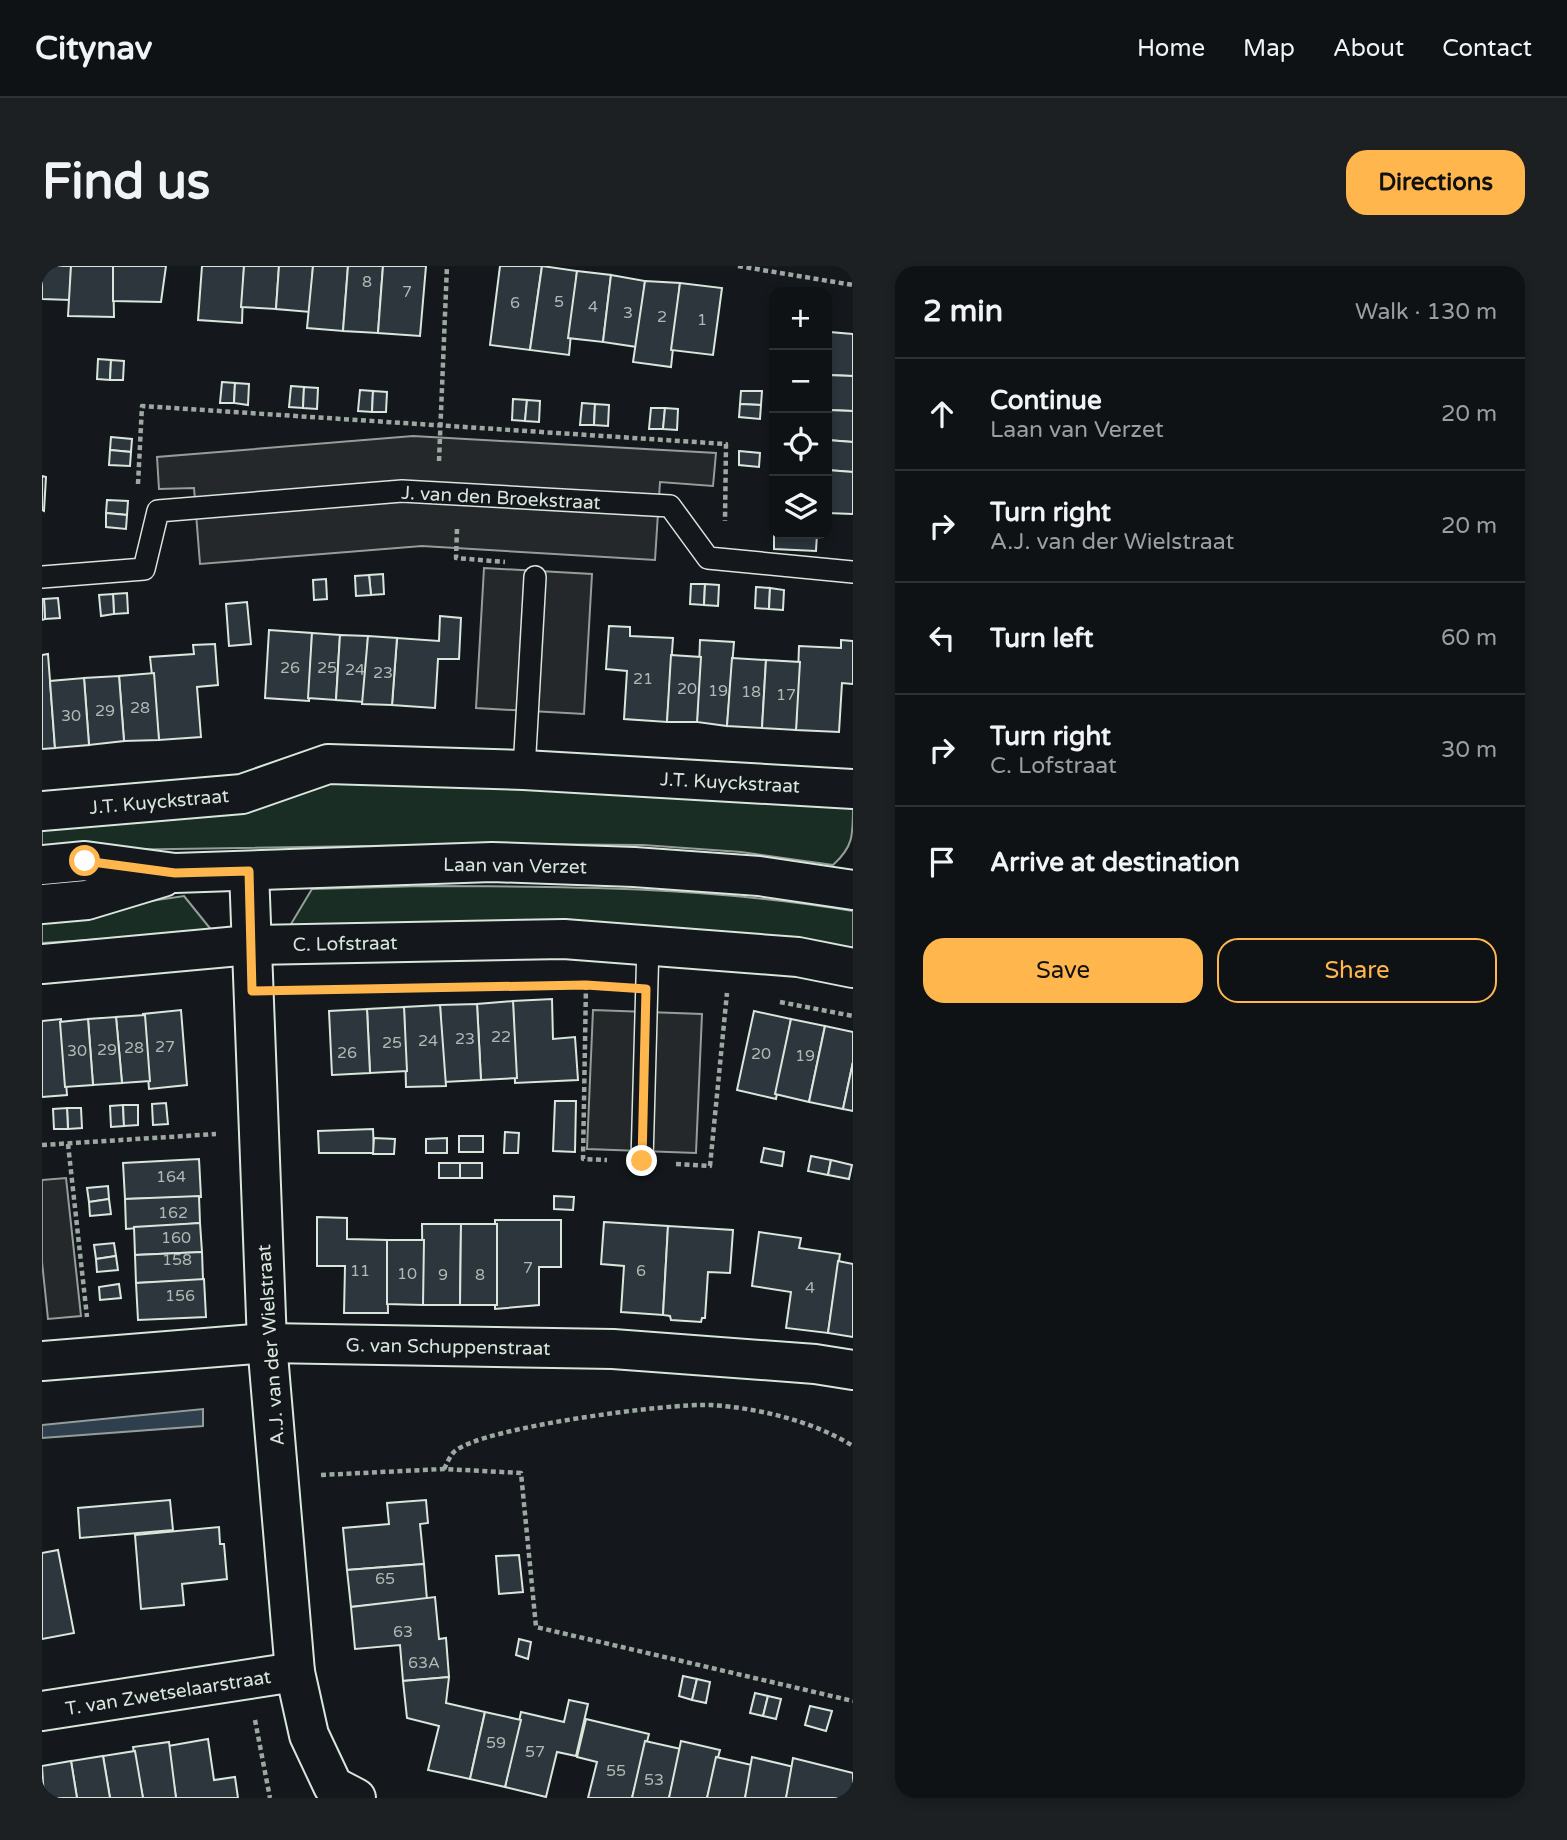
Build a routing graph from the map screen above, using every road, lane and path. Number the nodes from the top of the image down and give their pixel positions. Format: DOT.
graph roads {
  1 [pos="447,266"];
  2 [pos="738,266"];
  3 [pos="853,285"];
  4 [pos="440,423"];
  5 [pos="447,492"];
  6 [pos="158,511"];
  7 [pos="724,561"];
  8 [pos="853,572"];
  9 [pos="42,577"];
  10 [pos="535,578"];
  11 [pos="524,770"];
  12 [pos="853,789"];
  13 [pos="42,811"];
  14 [pos="42,865"];
  15 [pos="249,871"];
  16 [pos="175,873"];
  17 [pos="853,890"];
  18 [pos="42,904"];
  19 [pos="648,944"];
  20 [pos="250,945"];
  21 [pos="42,964"];
  22 [pos="853,968"];
  23 [pos="572,985"];
  24 [pos="419,988"];
  25 [pos="646,989"];
  26 [pos="252,991"];
  27 [pos="713,991"];
  28 [pos="740,994"];
  29 [pos="777,1001"];
  30 [pos="853,1016"];
  31 [pos="259,1131"];
  32 [pos="68,1144"];
  33 [pos="42,1145"];
  34 [pos="642,1161"];
  35 [pos="267,1343"];
  36 [pos="91,1356"];
  37 [pos="42,1361"];
  38 [pos="853,1370"];
  39 [pos="853,1446"];
  40 [pos="444,1469"];
  41 [pos="278,1476"];
  42 [pos="295,1672"];
  43 [pos="247,1678"];
  44 [pos="853,1701"];
  45 [pos="42,1711"];
  46 [pos="270,1798"];
  47 [pos="356,1798"];
  1 -- 4 [label="path"];
  2 -- 3 [label="path"];
  4 -- 5 [label="path"];
  4 -- 6 [label="path"];
  4 -- 7 [label="path"];
  5 -- 6 [label="lane, J. van den Broekstraat"];
  5 -- 7 [label="lane, J. van den Broekstraat"];
  5 -- 10 [label="path"];
  6 -- 9 [label="lane"];
  7 -- 8 [label="lane, J. van den Broekstraat"];
  10 -- 11 [label="lane"];
  11 -- 12 [label="street, J.T. Kuyckstraat"];
  11 -- 13 [label="street, J.T. Kuyckstraat"];
  14 -- 16 [label="street, Laan van Verzet"];
  15 -- 16 [label="street, Laan van Verzet"];
  15 -- 17 [label="street, Laan van Verzet"];
  15 -- 20 [label="street, A.J. van der Wielstraat"];
  16 -- 18 [label="street, Laan van Verzet"];
  19 -- 20 [label="street, C. Lofstraat"];
  19 -- 22 [label="street, C. Lofstraat"];
  19 -- 25 [label="lane"];
  20 -- 21 [label="street, C. Lofstraat"];
  20 -- 26 [label="street, A.J. van der Wielstraat"];
  23 -- 25 [label="path"];
  24 -- 26 [label="path"];
  25 -- 34 [label="lane"];
  26 -- 31 [label="street, A.J. van der Wielstraat"];
  27 -- 28 [label="path"];
  29 -- 30 [label="path"];
  31 -- 32 [label="path"];
  31 -- 35 [label="street, A.J. van der Wielstraat"];
  32 -- 33 [label="path"];
  32 -- 36 [label="path"];
  35 -- 36 [label="street, G. van Schuppenstraat"];
  35 -- 38 [label="street, G. van Schuppenstraat"];
  35 -- 41 [label="street, A.J. van der Wielstraat"];
  36 -- 37 [label="street, G. van Schuppenstraat"];
  39 -- 40 [label="path"];
  40 -- 41 [label="path"];
  40 -- 44 [label="path"];
  41 -- 42 [label="street, A.J. van der Wielstraat"];
  42 -- 43 [label="street, T. van Zwetselaarstraat"];
  42 -- 47 [label="street, A.J. van der Wielstraat"];
  43 -- 45 [label="street, T. van Zwetselaarstraat"];
  43 -- 46 [label="path"];
}
